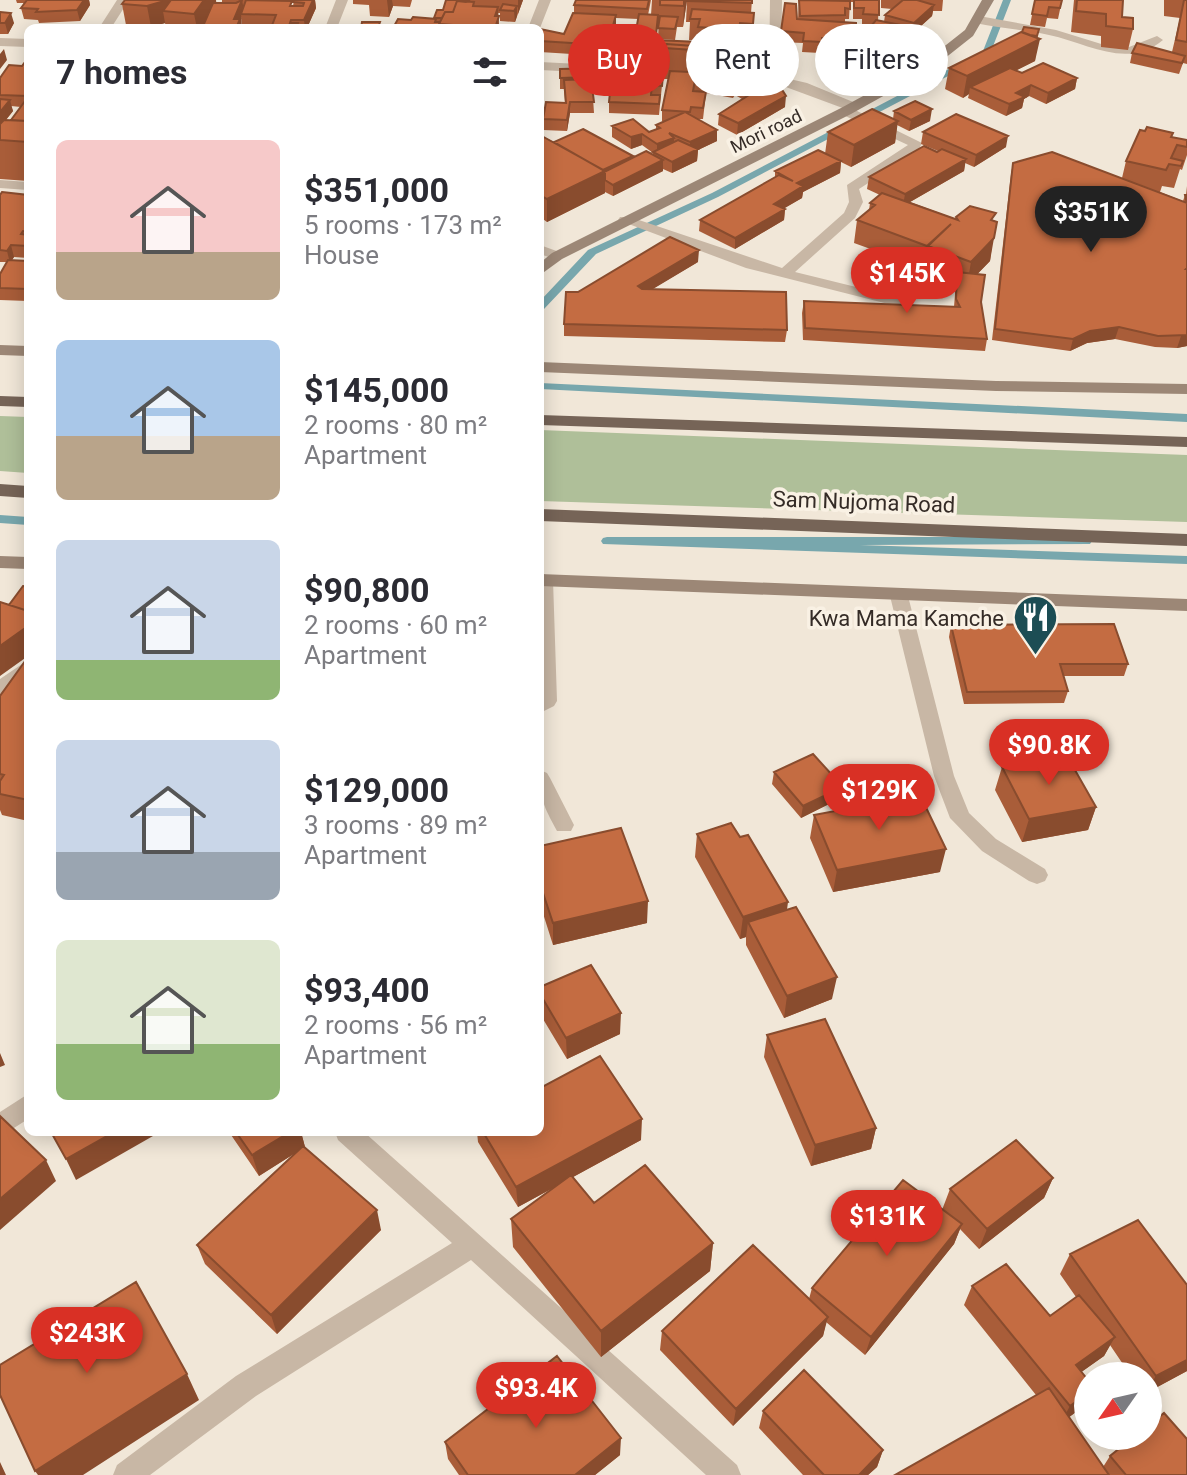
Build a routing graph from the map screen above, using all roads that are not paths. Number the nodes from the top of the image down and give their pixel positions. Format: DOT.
graph roads {
  1 [pos="123,0"];
  2 [pos="342,0"];
  3 [pos="545,0"];
  4 [pos="776,0"];
  5 [pos="988,0"];
  6 [pos="979,20"];
  7 [pos="108,24"];
  8 [pos="333,24"];
  9 [pos="536,24"];
  10 [pos="776,24"];
  11 [pos="1157,40"];
  12 [pos="0,42"];
  13 [pos="24,43"];
  14 [pos="544,66"];
  15 [pos="568,68"];
  16 [pos="799,85"];
  17 [pos="849,109"];
  18 [pos="0,184"];
  19 [pos="24,186"];
  20 [pos="625,220"];
  21 [pos="544,251"];
  22 [pos="557,256"];
  23 [pos="544,267"];
  24 [pos="785,273"];
  25 [pos="908,304"];
  26 [pos="0,350"];
  27 [pos="24,351"];
  28 [pos="544,367"];
  29 [pos="1187,389"];
  30 [pos="0,401"];
  31 [pos="24,402"];
  32 [pos="544,420"];
  33 [pos="1187,442"];
  34 [pos="0,490"];
  35 [pos="24,492"];
  36 [pos="544,515"];
  37 [pos="1187,540"];
  38 [pos="0,562"];
  39 [pos="24,563"];
  40 [pos="544,580"];
  41 [pos="899,596"];
  42 [pos="1187,605"];
  43 [pos="544,628"];
  44 [pos="24,670"];
  45 [pos="0,689"];
  46 [pos="544,703"];
  47 [pos="544,786"];
  48 [pos="564,825"];
  49 [pos="1037,875"];
  50 [pos="24,1108"];
  51 [pos="0,1126"];
  52 [pos="351,1136"];
  53 [pos="472,1245"];
  54 [pos="127,1475"];
  55 [pos="727,1475"];
  1 -- 7 [label="street"];
  2 -- 8 [label="street"];
  3 -- 9 [label="street"];
  4 -- 10 [label="street"];
  5 -- 6 [label="street, Mori road"];
  6 -- 11 [label="street"];
  6 -- 17 [label="street, Mori road"];
  12 -- 13 [label="street"];
  14 -- 15 [label="street"];
  16 -- 17 [label="street"];
  17 -- 20 [label="street, Mori road"];
  17 -- 24 [label="street"];
  18 -- 19 [label="street"];
  20 -- 22 [label="street, Mori road"];
  20 -- 24 [label="street"];
  21 -- 22 [label="street"];
  22 -- 23 [label="street, Mori road"];
  24 -- 25 [label="street"];
  26 -- 27 [label="street"];
  28 -- 29 [label="street"];
  30 -- 31 [label="main road"];
  32 -- 33 [label="main road"];
  34 -- 35 [label="main road"];
  36 -- 37 [label="main road, Sam Nujoma Road"];
  38 -- 39 [label="street"];
  40 -- 41 [label="street"];
  41 -- 42 [label="street"];
  41 -- 49 [label="street"];
  43 -- 46 [label="street"];
  44 -- 45 [label="street"];
  47 -- 48 [label="street"];
  50 -- 51 [label="street"];
  52 -- 53 [label="street"];
  53 -- 54 [label="street"];
  53 -- 55 [label="street"];
}
